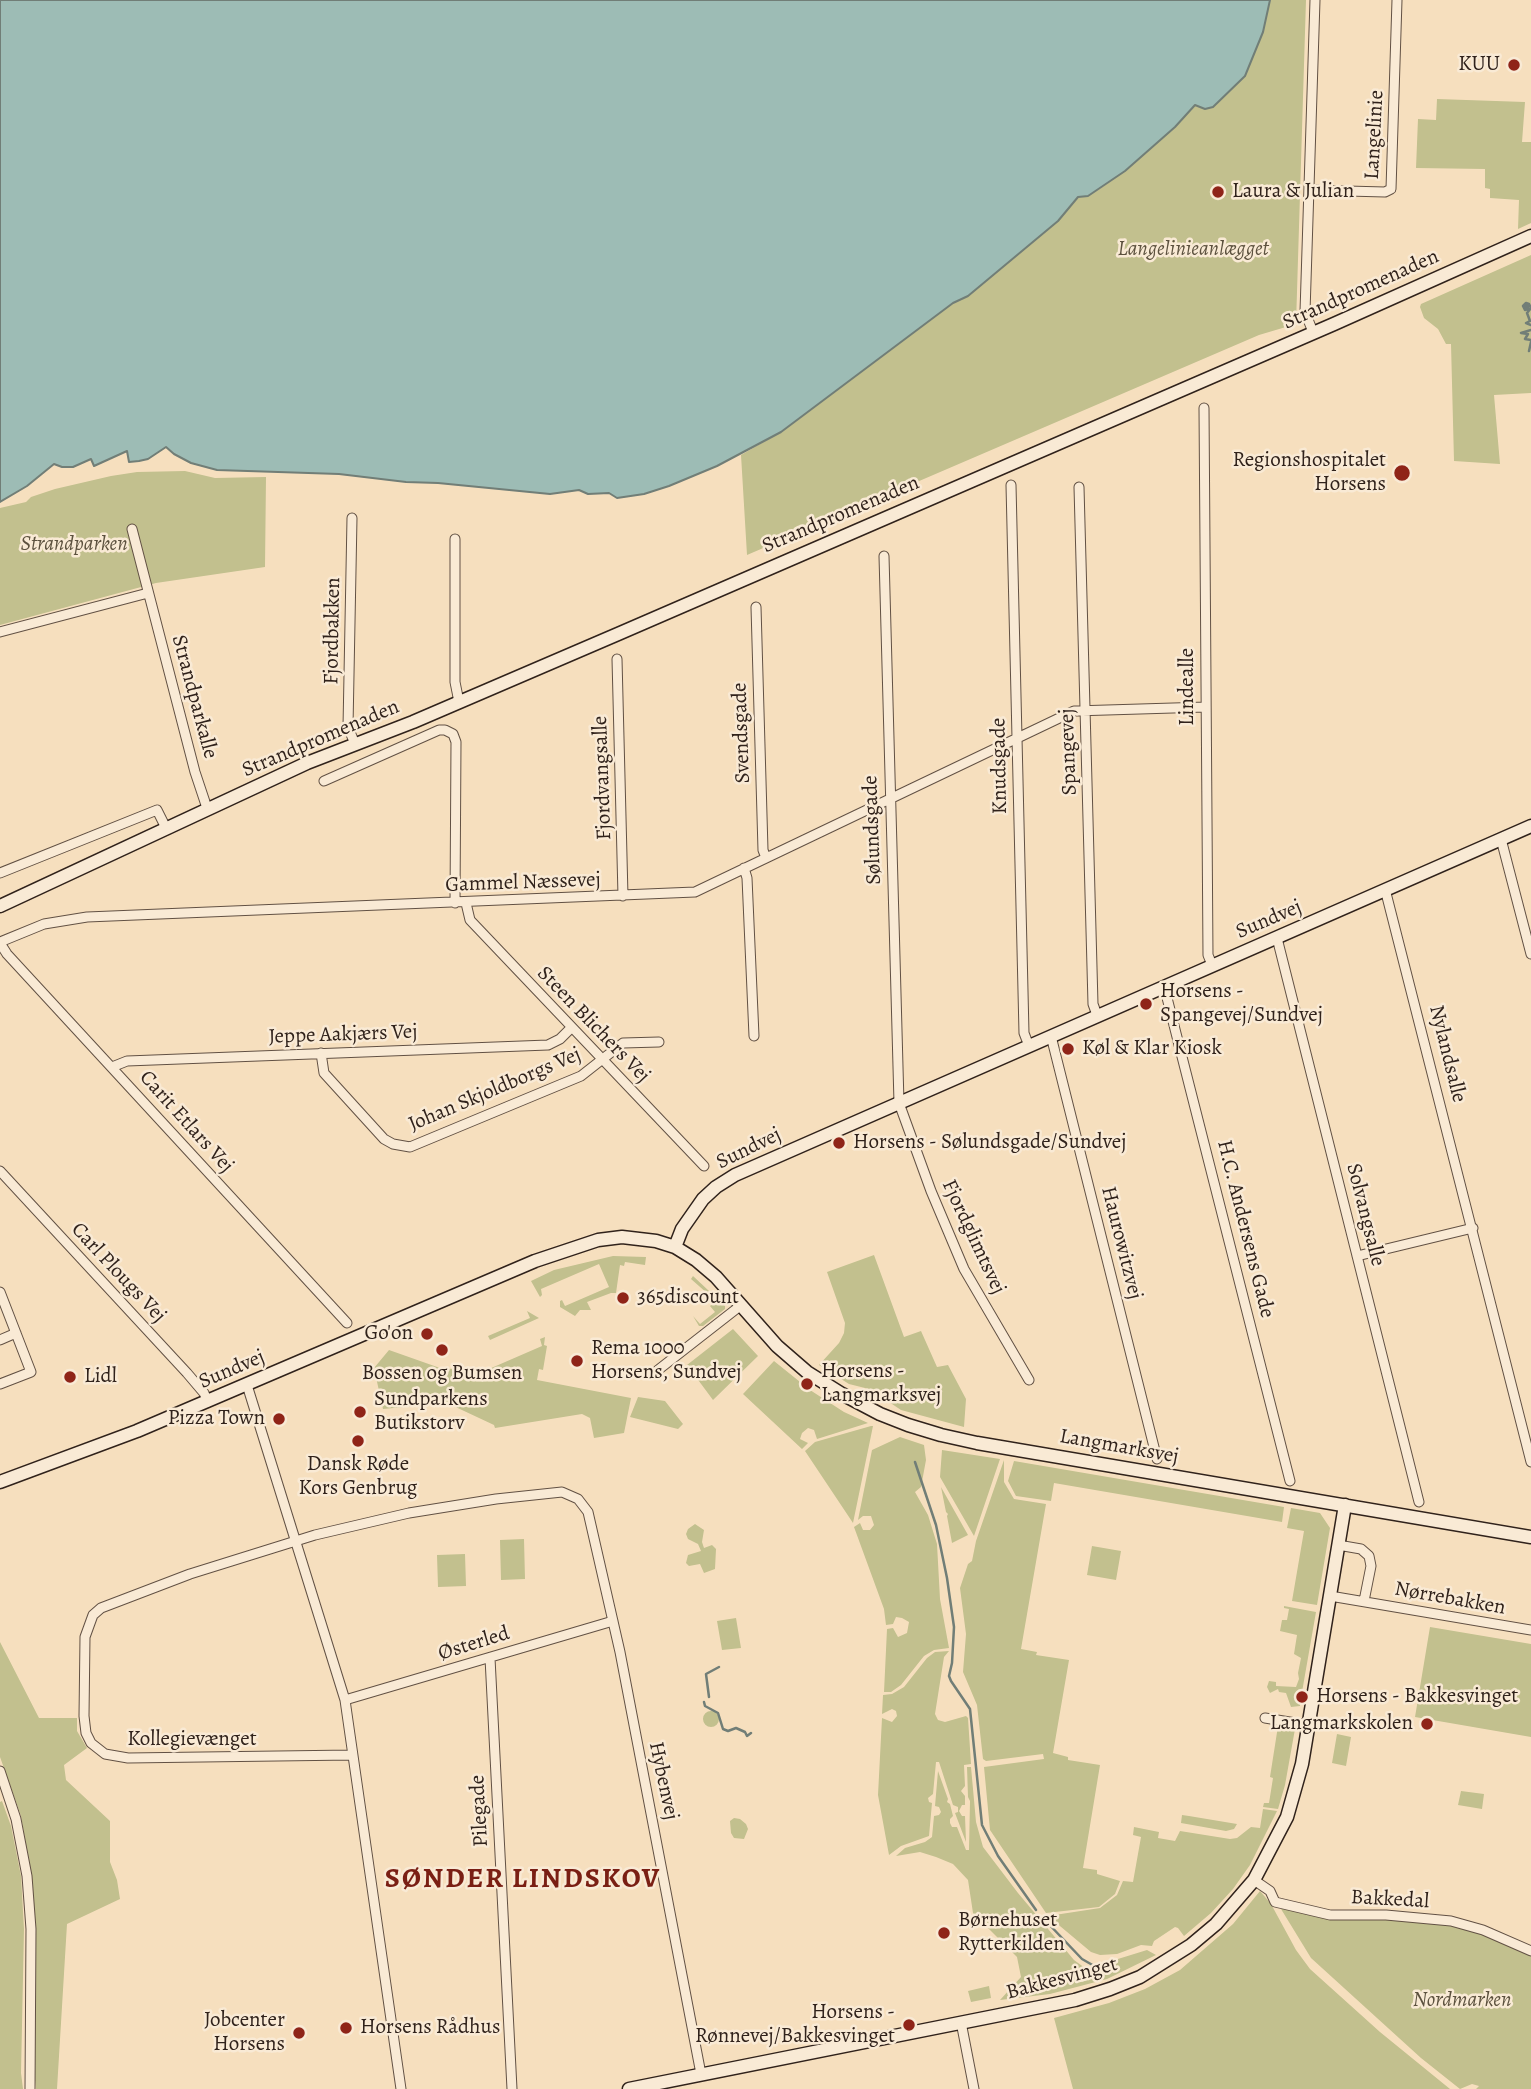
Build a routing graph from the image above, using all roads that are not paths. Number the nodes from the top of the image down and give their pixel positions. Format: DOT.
graph roads {
  1 [pos="1315,0"];
  2 [pos="1397,0"];
  3 [pos="1309,190"];
  4 [pos="1531,236"];
  5 [pos="1313,332"];
  6 [pos="1203,408"];
  7 [pos="1011,485"];
  8 [pos="1079,487"];
  9 [pos="352,518"];
  10 [pos="132,529"];
  11 [pos="455,539"];
  12 [pos="884,556"];
  13 [pos="148,593"];
  14 [pos="756,607"];
  15 [pos="0,632"];
  16 [pos="617,659"];
  17 [pos="459,702"];
  18 [pos="1206,707"];
  19 [pos="1085,709"];
  20 [pos="1017,739"];
  21 [pos="355,744"];
  22 [pos="324,781"];
  23 [pos="890,799"];
  24 [pos="207,808"];
  25 [pos="1531,826"];
  26 [pos="166,828"];
  27 [pos="1501,839"];
  28 [pos="766,858"];
  29 [pos="744,868"];
  30 [pos="0,873"];
  31 [pos="1385,889"];
  32 [pos="623,896"];
  33 [pos="455,903"];
  34 [pos="466,903"];
  35 [pos="0,906"];
  36 [pos="1277,938"];
  37 [pos="0,943"];
  38 [pos="1531,954"];
  39 [pos="1212,965"];
  40 [pos="1164,986"];
  41 [pos="1097,1015"];
  42 [pos="571,1028"];
  43 [pos="1051,1035"];
  44 [pos="754,1036"];
  45 [pos="659,1042"];
  46 [pos="1029,1046"];
  47 [pos="321,1053"];
  48 [pos="602,1060"];
  49 [pos="112,1067"];
  50 [pos="899,1103"];
  51 [pos="704,1166"];
  52 [pos="0,1171"];
  53 [pos="1473,1228"];
  54 [pos="675,1248"];
  55 [pos="1357,1256"];
  56 [pos="0,1292"];
  57 [pos="740,1306"];
  58 [pos="347,1323"];
  59 [pos="16,1333"];
  60 [pos="0,1340"];
  61 [pos="658,1370"];
  62 [pos="1029,1380"];
  63 [pos="0,1384"];
  64 [pos="247,1385"];
  65 [pos="208,1402"];
  66 [pos="1157,1459"];
  67 [pos="1531,1462"];
  68 [pos="1290,1481"];
  69 [pos="0,1482"];
  70 [pos="578,1499"];
  71 [pos="1419,1502"];
  72 [pos="1345,1505"];
  73 [pos="1531,1536"];
  74 [pos="296,1539"];
  75 [pos="1338,1545"];
  76 [pos="1330,1596"];
  77 [pos="1364,1601"];
  78 [pos="613,1621"];
  79 [pos="1531,1630"];
  80 [pos="490,1658"];
  81 [pos="345,1700"];
  82 [pos="1265,1718"];
  83 [pos="1308,1725"];
  84 [pos="352,1755"];
  85 [pos="0,1771"];
  86 [pos="1254,1880"];
  87 [pos="1531,1951"];
  88 [pos="961,2022"];
  89 [pos="701,2074"];
  90 [pos="30,2089"];
  91 [pos="401,2089"];
  92 [pos="512,2089"];
  93 [pos="629,2089"];
  94 [pos="974,2089"];
  1 -- 3 [label="street"];
  2 -- 3 [label="street, Langelinie"];
  3 -- 5 [label="street"];
  4 -- 5 [label="street, Strandpromenaden"];
  5 -- 17 [label="street, Strandpromenaden"];
  6 -- 18 [label="street, Lindealle"];
  7 -- 20 [label="street, Knudsgade"];
  8 -- 19 [label="street, Spangevej"];
  9 -- 21 [label="street, Fjordbakken"];
  10 -- 13 [label="street, Strandparkalle"];
  11 -- 17 [label="street"];
  12 -- 23 [label="street, Sølundsgade"];
  13 -- 15 [label="street"];
  13 -- 24 [label="street, Strandparkalle"];
  14 -- 28 [label="street, Svendsgade"];
  16 -- 32 [label="street, Fjordvangsalle"];
  17 -- 21 [label="street, Strandpromenaden"];
  18 -- 19 [label="street, Gammel Næssevej"];
  18 -- 39 [label="street, Lindealle"];
  19 -- 20 [label="street, Gammel Næssevej"];
  19 -- 41 [label="street, Spangevej"];
  20 -- 23 [label="street, Gammel Næssevej"];
  20 -- 46 [label="street, Knudsgade"];
  21 -- 24 [label="street, Strandpromenaden"];
  22 -- 33 [label="street"];
  23 -- 28 [label="street, Gammel Næssevej"];
  23 -- 50 [label="street, Sølundsgade"];
  24 -- 26 [label="street, Strandpromenaden"];
  25 -- 27 [label="street, Sundvej"];
  26 -- 30 [label="street"];
  26 -- 35 [label="street, Strandpromenaden"];
  27 -- 31 [label="street, Sundvej"];
  27 -- 38 [label="street"];
  28 -- 29 [label="street, Gammel Næssevej"];
  29 -- 32 [label="street, Gammel Næssevej"];
  29 -- 44 [label="street"];
  31 -- 36 [label="street, Sundvej"];
  31 -- 53 [label="street, Nylandsalle"];
  32 -- 34 [label="street, Gammel Næssevej"];
  33 -- 34 [label="street, Gammel Næssevej"];
  33 -- 37 [label="street, Gammel Næssevej"];
  34 -- 42 [label="street, Steen Blichers Vej"];
  36 -- 39 [label="street, Sundvej"];
  36 -- 55 [label="street, Solvangsalle"];
  37 -- 49 [label="street, Carit Etlars Vej"];
  39 -- 40 [label="street, Sundvej"];
  40 -- 41 [label="street, Sundvej"];
  40 -- 68 [label="street, H.C. Andersens Gade"];
  41 -- 43 [label="street, Sundvej"];
  42 -- 47 [label="street, Jeppe Aakjærs Vej"];
  42 -- 48 [label="street, Steen Blichers Vej"];
  43 -- 46 [label="street, Sundvej"];
  43 -- 66 [label="street, Haurowitzvej"];
  45 -- 48 [label="street"];
  46 -- 50 [label="street, Sundvej"];
  47 -- 48 [label="street, Johan Skjoldborgs Vej"];
  47 -- 49 [label="street, Jeppe Aakjærs Vej"];
  48 -- 51 [label="street, Steen Blichers Vej"];
  49 -- 58 [label="street, Carit Etlars Vej"];
  50 -- 54 [label="street, Sundvej"];
  50 -- 62 [label="street, Fjordglimtsvej"];
  52 -- 65 [label="street, Carl Plougs Vej"];
  53 -- 55 [label="street"];
  53 -- 67 [label="street, Nylandsalle"];
  54 -- 57 [label="street, Langmarksvej"];
  54 -- 64 [label="street, Sundvej"];
  55 -- 71 [label="street, Solvangsalle"];
  56 -- 59 [label="street"];
  57 -- 61 [label="street"];
  57 -- 72 [label="street, Langmarksvej"];
  59 -- 60 [label="street"];
  59 -- 63 [label="street"];
  64 -- 65 [label="street, Sundvej"];
  64 -- 74 [label="street"];
  65 -- 69 [label="street, Sundvej"];
  70 -- 74 [label="street, Kollegievænget"];
  70 -- 78 [label="street, Hybenvej"];
  72 -- 73 [label="street, Langmarksvej"];
  72 -- 75 [label="street, Bakkesvinget"];
  74 -- 81 [label="street"];
  74 -- 84 [label="street, Kollegievænget"];
  75 -- 76 [label="street, Bakkesvinget"];
  75 -- 77 [label="street, Nørrebakken"];
  76 -- 77 [label="street, Nørrebakken"];
  76 -- 83 [label="street, Bakkesvinget"];
  77 -- 79 [label="street, Nørrebakken"];
  78 -- 80 [label="street, Østerled"];
  78 -- 89 [label="street, Hybenvej"];
  80 -- 81 [label="street, Østerled"];
  80 -- 92 [label="street, Pilegade"];
  81 -- 84 [label="street"];
  82 -- 83 [label="street"];
  83 -- 86 [label="street, Bakkesvinget"];
  84 -- 91 [label="street"];
  85 -- 90 [label="street"];
  86 -- 87 [label="street, Bakkedal"];
  86 -- 88 [label="street, Bakkesvinget"];
  88 -- 89 [label="street, Bakkesvinget"];
  88 -- 94 [label="street"];
  89 -- 93 [label="street, Bakkesvinget"];
}
